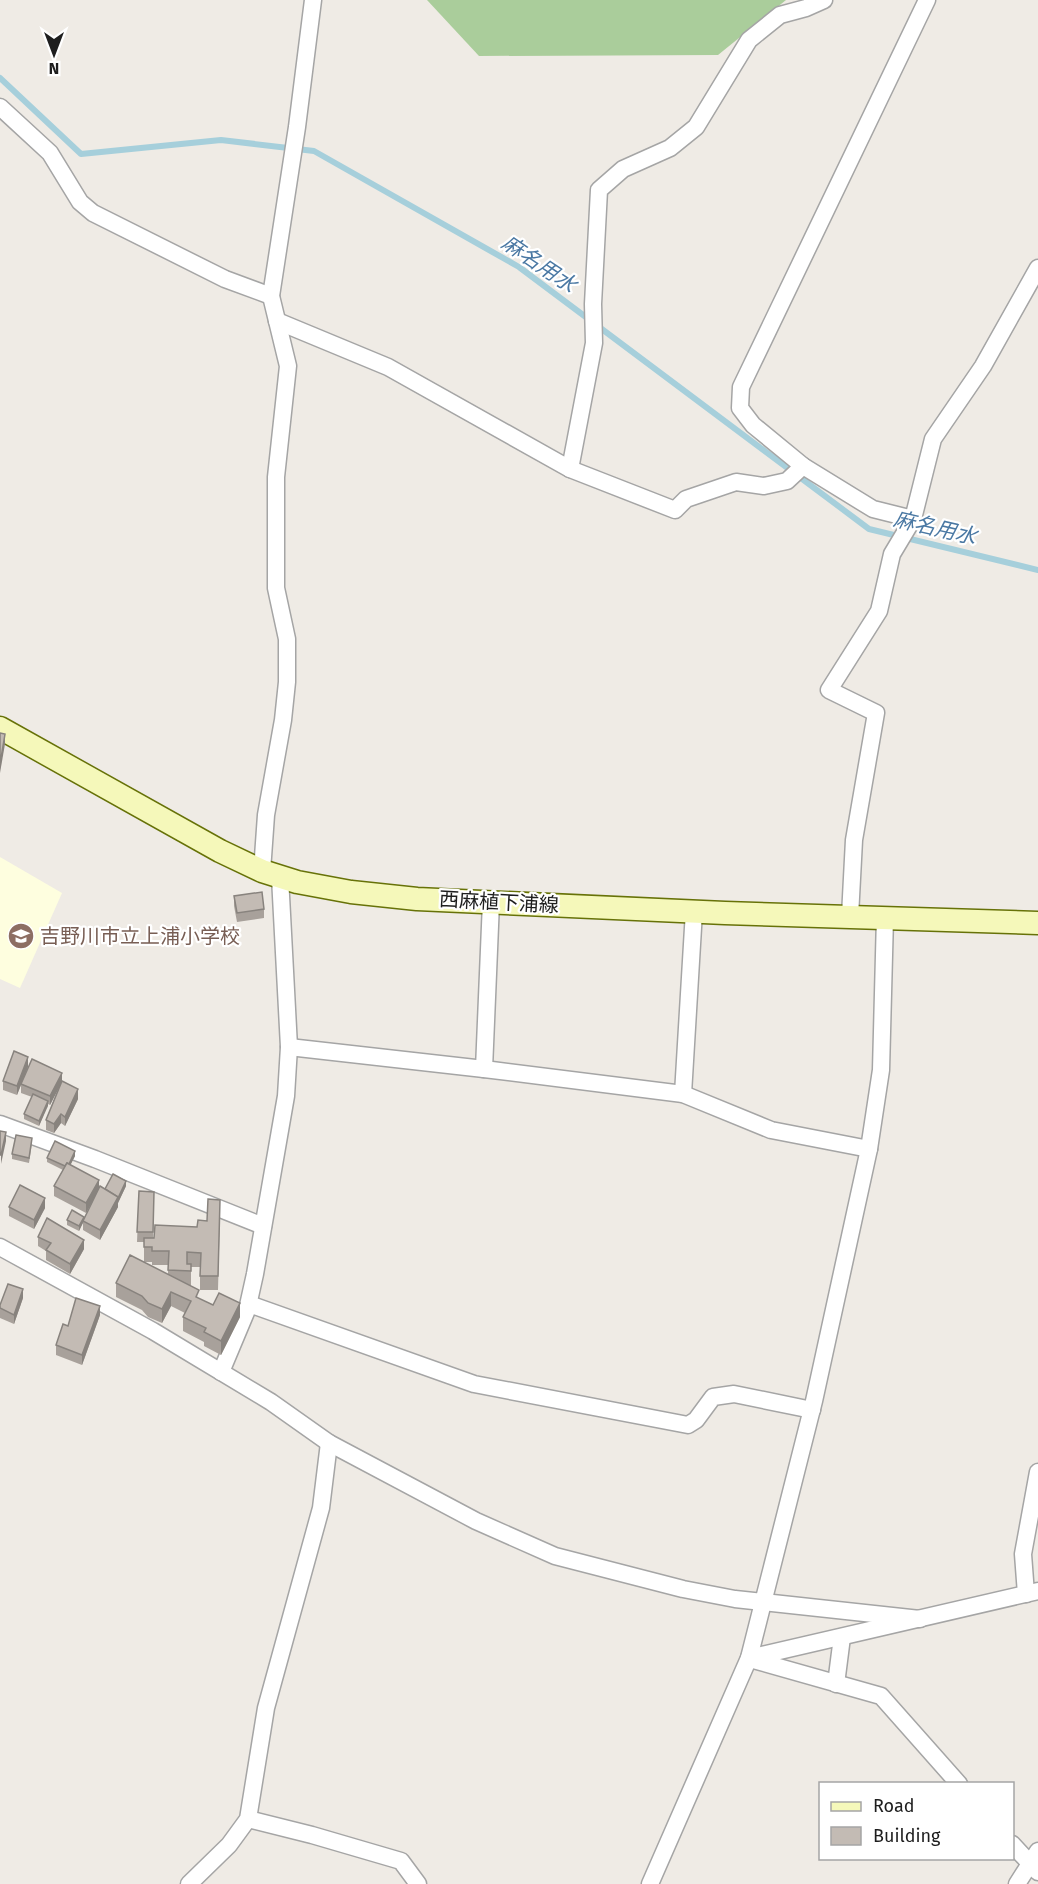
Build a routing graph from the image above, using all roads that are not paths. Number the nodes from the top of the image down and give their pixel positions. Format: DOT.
graph roads {
  1 [pos="313,0"];
  2 [pos="824,0"];
  3 [pos="927,0"];
  4 [pos="0,107"];
  5 [pos="1038,268"];
  6 [pos="271,296"];
  7 [pos="277,321"];
  8 [pos="803,466"];
  9 [pos="570,469"];
  10 [pos="913,519"];
  11 [pos="0,729"];
  12 [pos="271,874"];
  13 [pos="491,902"];
  14 [pos="694,911"];
  15 [pos="850,916"];
  16 [pos="885,917"];
  17 [pos="1038,923"];
  18 [pos="290,1047"];
  19 [pos="484,1069"];
  20 [pos="683,1094"];
  21 [pos="0,1124"];
  22 [pos="868,1149"];
  23 [pos="263,1226"];
  24 [pos="0,1247"];
  25 [pos="249,1304"];
  26 [pos="221,1372"];
  27 [pos="812,1410"];
  28 [pos="329,1443"];
  29 [pos="1038,1472"];
  30 [pos="1032,1592"];
  31 [pos="763,1602"];
  32 [pos="920,1618"];
  33 [pos="842,1637"];
  34 [pos="749,1659"];
  35 [pos="836,1684"];
  36 [pos="957,1782"];
  37 [pos="248,1819"];
  38 [pos="1014,1846"];
  39 [pos="1035,1862"];
  40 [pos="189,1884"];
  41 [pos="418,1884"];
  42 [pos="650,1884"];
  43 [pos="1017,1884"];
  1 -- 6 [label="street"];
  2 -- 9 [label="street"];
  3 -- 8 [label="street"];
  4 -- 6 [label="street"];
  5 -- 10 [label="street"];
  6 -- 7 [label="street"];
  7 -- 9 [label="street"];
  7 -- 12 [label="street"];
  8 -- 9 [label="street"];
  8 -- 10 [label="street"];
  10 -- 15 [label="street"];
  11 -- 12 [label="main road, 西麻植下浦線"];
  12 -- 13 [label="main road, 西麻植下浦線"];
  12 -- 18 [label="street"];
  13 -- 14 [label="main road, 西麻植下浦線"];
  13 -- 19 [label="street"];
  14 -- 15 [label="main road, 西麻植下浦線"];
  14 -- 20 [label="street"];
  15 -- 16 [label="main road, 西麻植下浦線"];
  16 -- 17 [label="main road, 西麻植下浦線"];
  16 -- 22 [label="street"];
  18 -- 19 [label="street"];
  18 -- 23 [label="street"];
  19 -- 20 [label="street"];
  20 -- 22 [label="street"];
  21 -- 23 [label="street"];
  22 -- 27 [label="street"];
  23 -- 25 [label="street"];
  24 -- 26 [label="street"];
  25 -- 26 [label="street"];
  25 -- 27 [label="street"];
  26 -- 28 [label="street"];
  27 -- 31 [label="street"];
  28 -- 31 [label="street"];
  28 -- 37 [label="street"];
  29 -- 30 [label="street"];
  30 -- 32 [label="street"];
  31 -- 32 [label="street"];
  31 -- 34 [label="street"];
  32 -- 33 [label="street"];
  33 -- 34 [label="street"];
  33 -- 35 [label="street"];
  34 -- 35 [label="street"];
  34 -- 42 [label="street"];
  35 -- 36 [label="street"];
  37 -- 40 [label="street"];
  37 -- 41 [label="street"];
  38 -- 39 [label="street"];
  39 -- 43 [label="street"];
}
